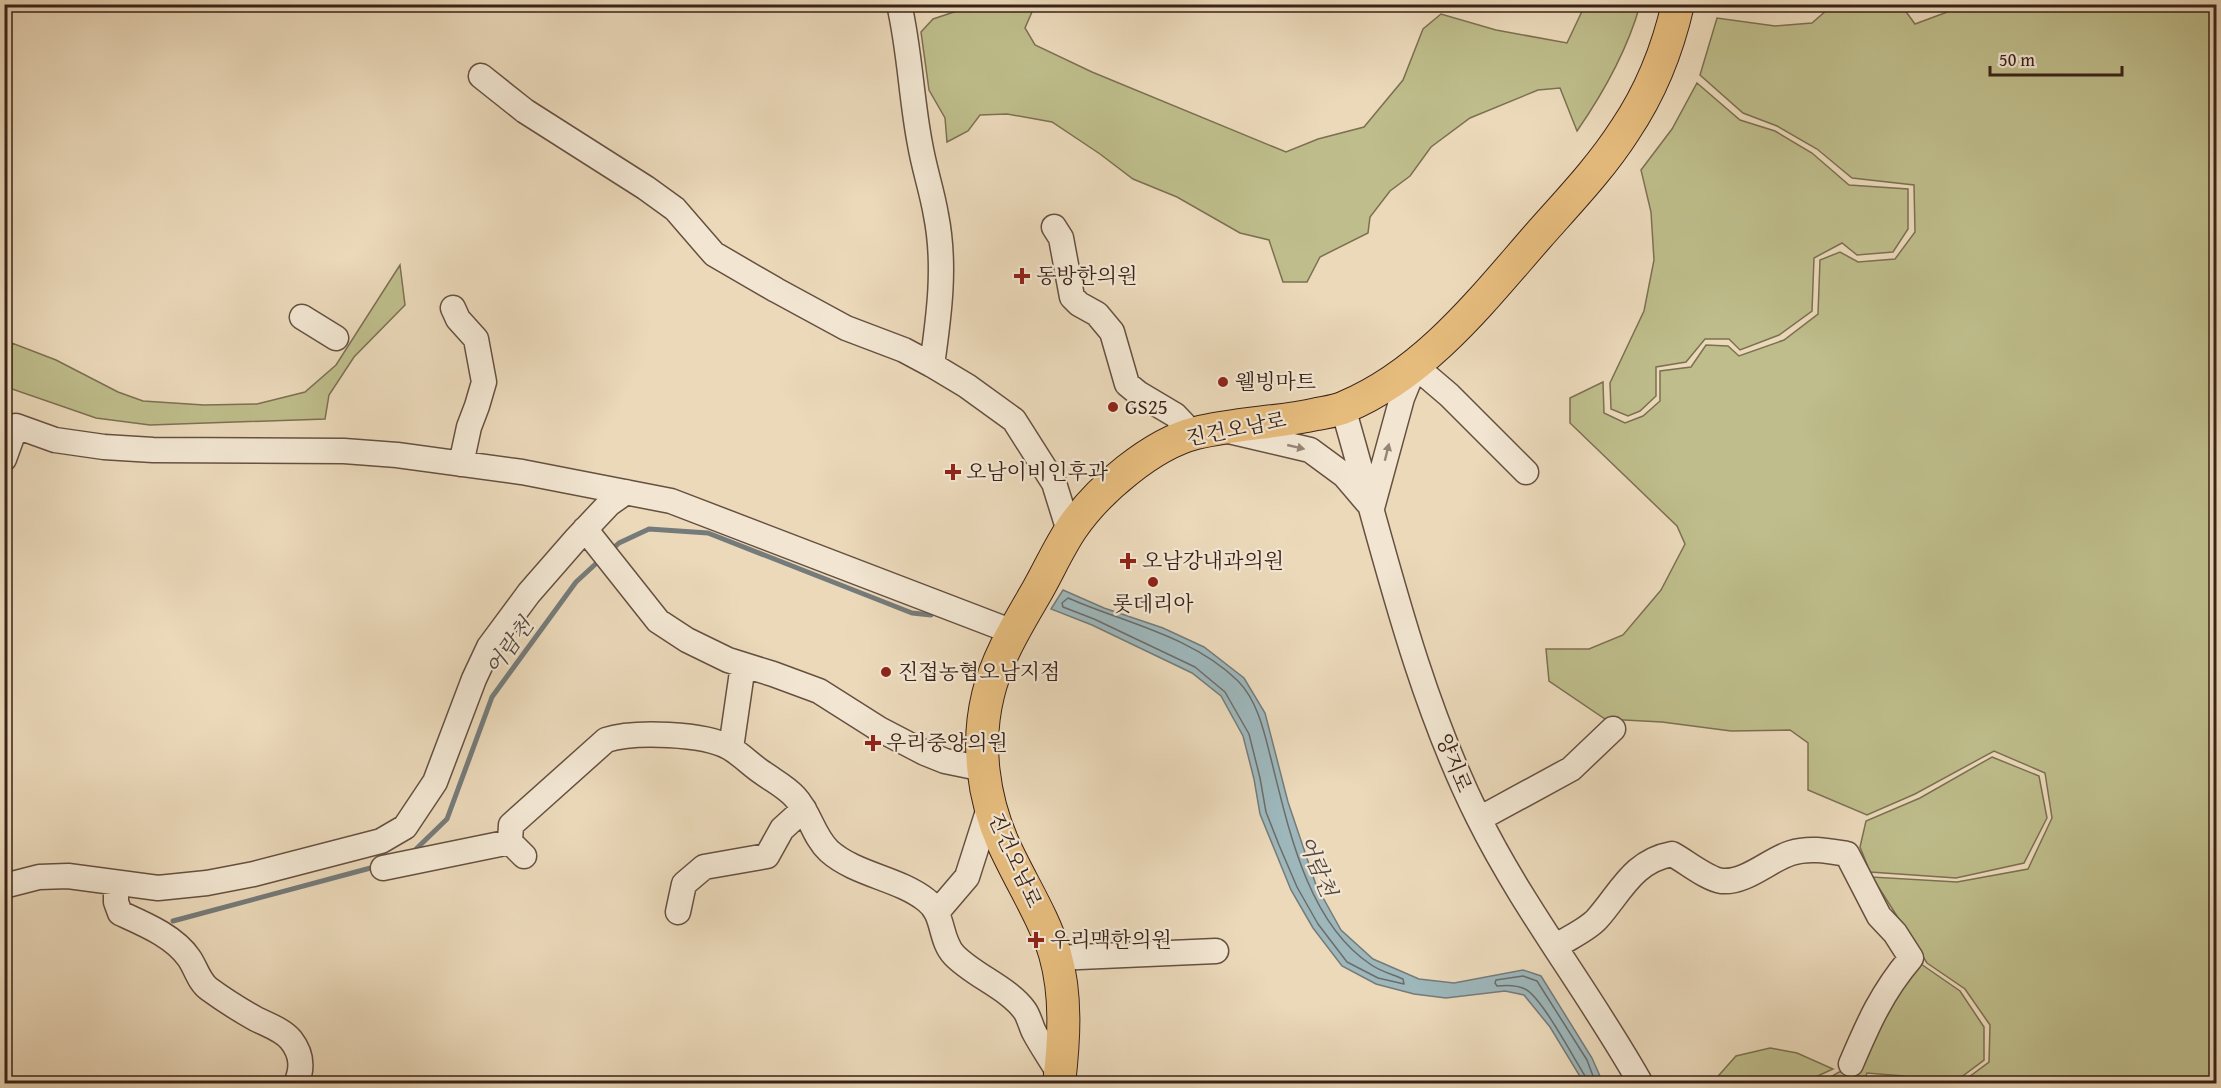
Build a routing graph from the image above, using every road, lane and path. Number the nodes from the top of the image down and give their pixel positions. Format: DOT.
graph roads {
  1 [pos="899,4"];
  2 [pos="1678,4"];
  3 [pos="481,76"];
  4 [pos="1054,227"];
  5 [pos="453,309"];
  6 [pos="302,317"];
  7 [pos="336,338"];
  8 [pos="933,365"];
  9 [pos="1415,366"];
  10 [pos="1343,408"];
  11 [pos="1206,431"];
  12 [pos="4,459"];
  13 [pos="461,464"];
  14 [pos="1526,472"];
  15 [pos="626,492"];
  16 [pos="1372,508"];
  17 [pos="1069,531"];
  18 [pos="592,537"];
  19 [pos="1013,632"];
  20 [pos="743,665"];
  21 [pos="1613,729"];
  22 [pos="731,748"];
  23 [pos="984,769"];
  24 [pos="990,805"];
  25 [pos="804,809"];
  26 [pos="1479,819"];
  27 [pos="383,868"];
  28 [pos="116,883"];
  29 [pos="4,886"];
  30 [pos="938,911"];
  31 [pos="678,912"];
  32 [pos="1555,947"];
  33 [pos="1216,951"];
  34 [pos="1056,958"];
  35 [pos="1851,1064"];
  36 [pos="1060,1079"];
  37 [pos="296,1083"];
  38 [pos="1641,1083"];
  1 -- 8 [label="street"];
  2 -- 9 [label="main road, 진건오남로"];
  3 -- 8 [label="street"];
  4 -- 11 [label="street"];
  5 -- 13 [label="street"];
  6 -- 7 [label="street"];
  8 -- 17 [label="street"];
  9 -- 10 [label="main road, 진건오남로"];
  9 -- 14 [label="street"];
  16 -- 9 [label="street, one-way"];
  10 -- 11 [label="main road, 진건오남로"];
  10 -- 16 [label="street, 양지로"];
  11 -- 16 [label="street, one-way"];
  11 -- 17 [label="main road, 진건오남로"];
  12 -- 13 [label="street"];
  13 -- 15 [label="street"];
  15 -- 18 [label="street"];
  15 -- 19 [label="street"];
  16 -- 26 [label="street, 양지로"];
  17 -- 19 [label="main road, 진건오남로"];
  18 -- 20 [label="street"];
  18 -- 28 [label="street"];
  19 -- 23 [label="main road, 진건오남로"];
  20 -- 22 [label="street"];
  20 -- 23 [label="street"];
  21 -- 26 [label="street"];
  22 -- 25 [label="street"];
  22 -- 27 [label="street"];
  23 -- 24 [label="main road, 진건오남로"];
  24 -- 30 [label="street"];
  24 -- 34 [label="main road, 진건오남로"];
  25 -- 30 [label="street"];
  25 -- 31 [label="street"];
  26 -- 32 [label="street, 양지로"];
  28 -- 29 [label="street"];
  28 -- 37 [label="street"];
  30 -- 36 [label="street"];
  32 -- 35 [label="street"];
  32 -- 38 [label="street, 양지로"];
  33 -- 34 [label="street"];
  34 -- 36 [label="main road, 진건오남로"];
}
